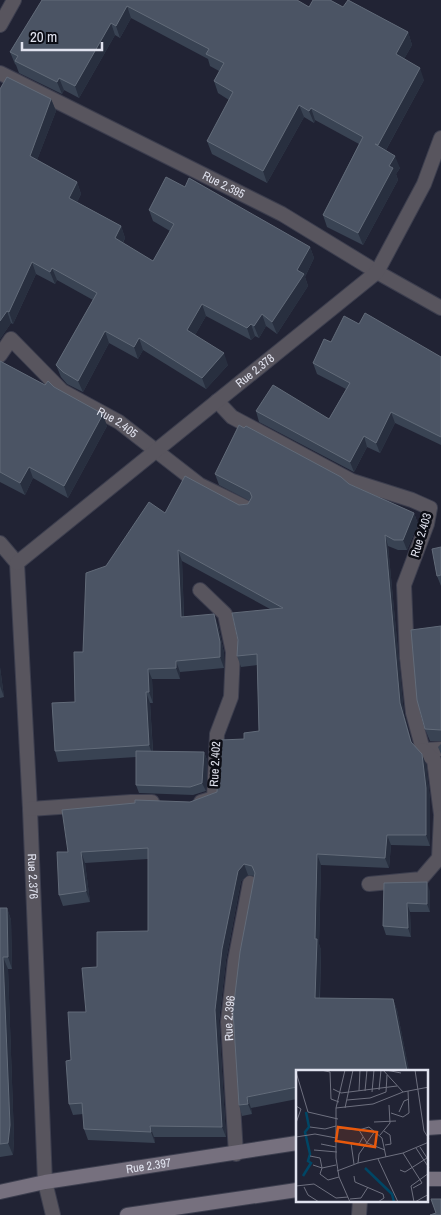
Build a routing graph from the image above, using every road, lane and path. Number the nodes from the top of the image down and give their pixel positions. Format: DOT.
graph roads {
  1 [pos="14,0"];
  2 [pos="0,25"];
  3 [pos="0,73"];
  4 [pos="441,138"];
  5 [pos="376,272"];
  6 [pos="441,308"];
  7 [pos="0,355"];
  8 [pos="217,401"];
  9 [pos="158,450"];
  10 [pos="248,508"];
  11 [pos="0,543"];
  12 [pos="17,563"];
  13 [pos="200,590"];
  14 [pos="441,749"];
  15 [pos="423,750"];
  16 [pos="167,803"];
  17 [pos="185,803"];
  18 [pos="30,809"];
  19 [pos="441,815"];
  20 [pos="250,883"];
  21 [pos="369,884"];
  22 [pos="441,1127"];
  23 [pos="428,1128"];
  24 [pos="296,1143"];
  25 [pos="236,1154"];
  26 [pos="428,1179"];
  27 [pos="441,1179"];
  28 [pos="45,1182"];
  29 [pos="296,1190"];
  30 [pos="0,1192"];
  31 [pos="360,1202"];
  32 [pos="53,1215"];
  33 [pos="127,1215"];
  34 [pos="359,1215"];
  1 -- 2 [label="street"];
  3 -- 5 [label="street, Rue 2.395"];
  4 -- 5 [label="street, Rue 2.378"];
  5 -- 6 [label="street, Rue 2.395"];
  5 -- 8 [label="street, Rue 2.378"];
  7 -- 9 [label="street, Rue 2.405"];
  8 -- 9 [label="street, Rue 2.378"];
  8 -- 15 [label="street, Rue 2.403"];
  9 -- 10 [label="street, Rue 2.405"];
  9 -- 12 [label="street, Rue 2.378"];
  11 -- 12 [label="street"];
  12 -- 18 [label="street, Rue 2.376"];
  13 -- 17 [label="street, Rue 2.402"];
  14 -- 15 [label="street"];
  15 -- 19 [label="street"];
  16 -- 18 [label="street"];
  18 -- 28 [label="street, Rue 2.376"];
  19 -- 21 [label="street"];
  20 -- 25 [label="street, Rue 2.396"];
  22 -- 23 [label="main road"];
  24 -- 25 [label="main road, Rue 2.397"];
  25 -- 28 [label="main road, Rue 2.397"];
  26 -- 27 [label="main road"];
  28 -- 30 [label="main road, Rue 2.397"];
  28 -- 32 [label="street, Rue 2.376"];
  29 -- 33 [label="main road"];
  31 -- 34 [label="street"];
}
